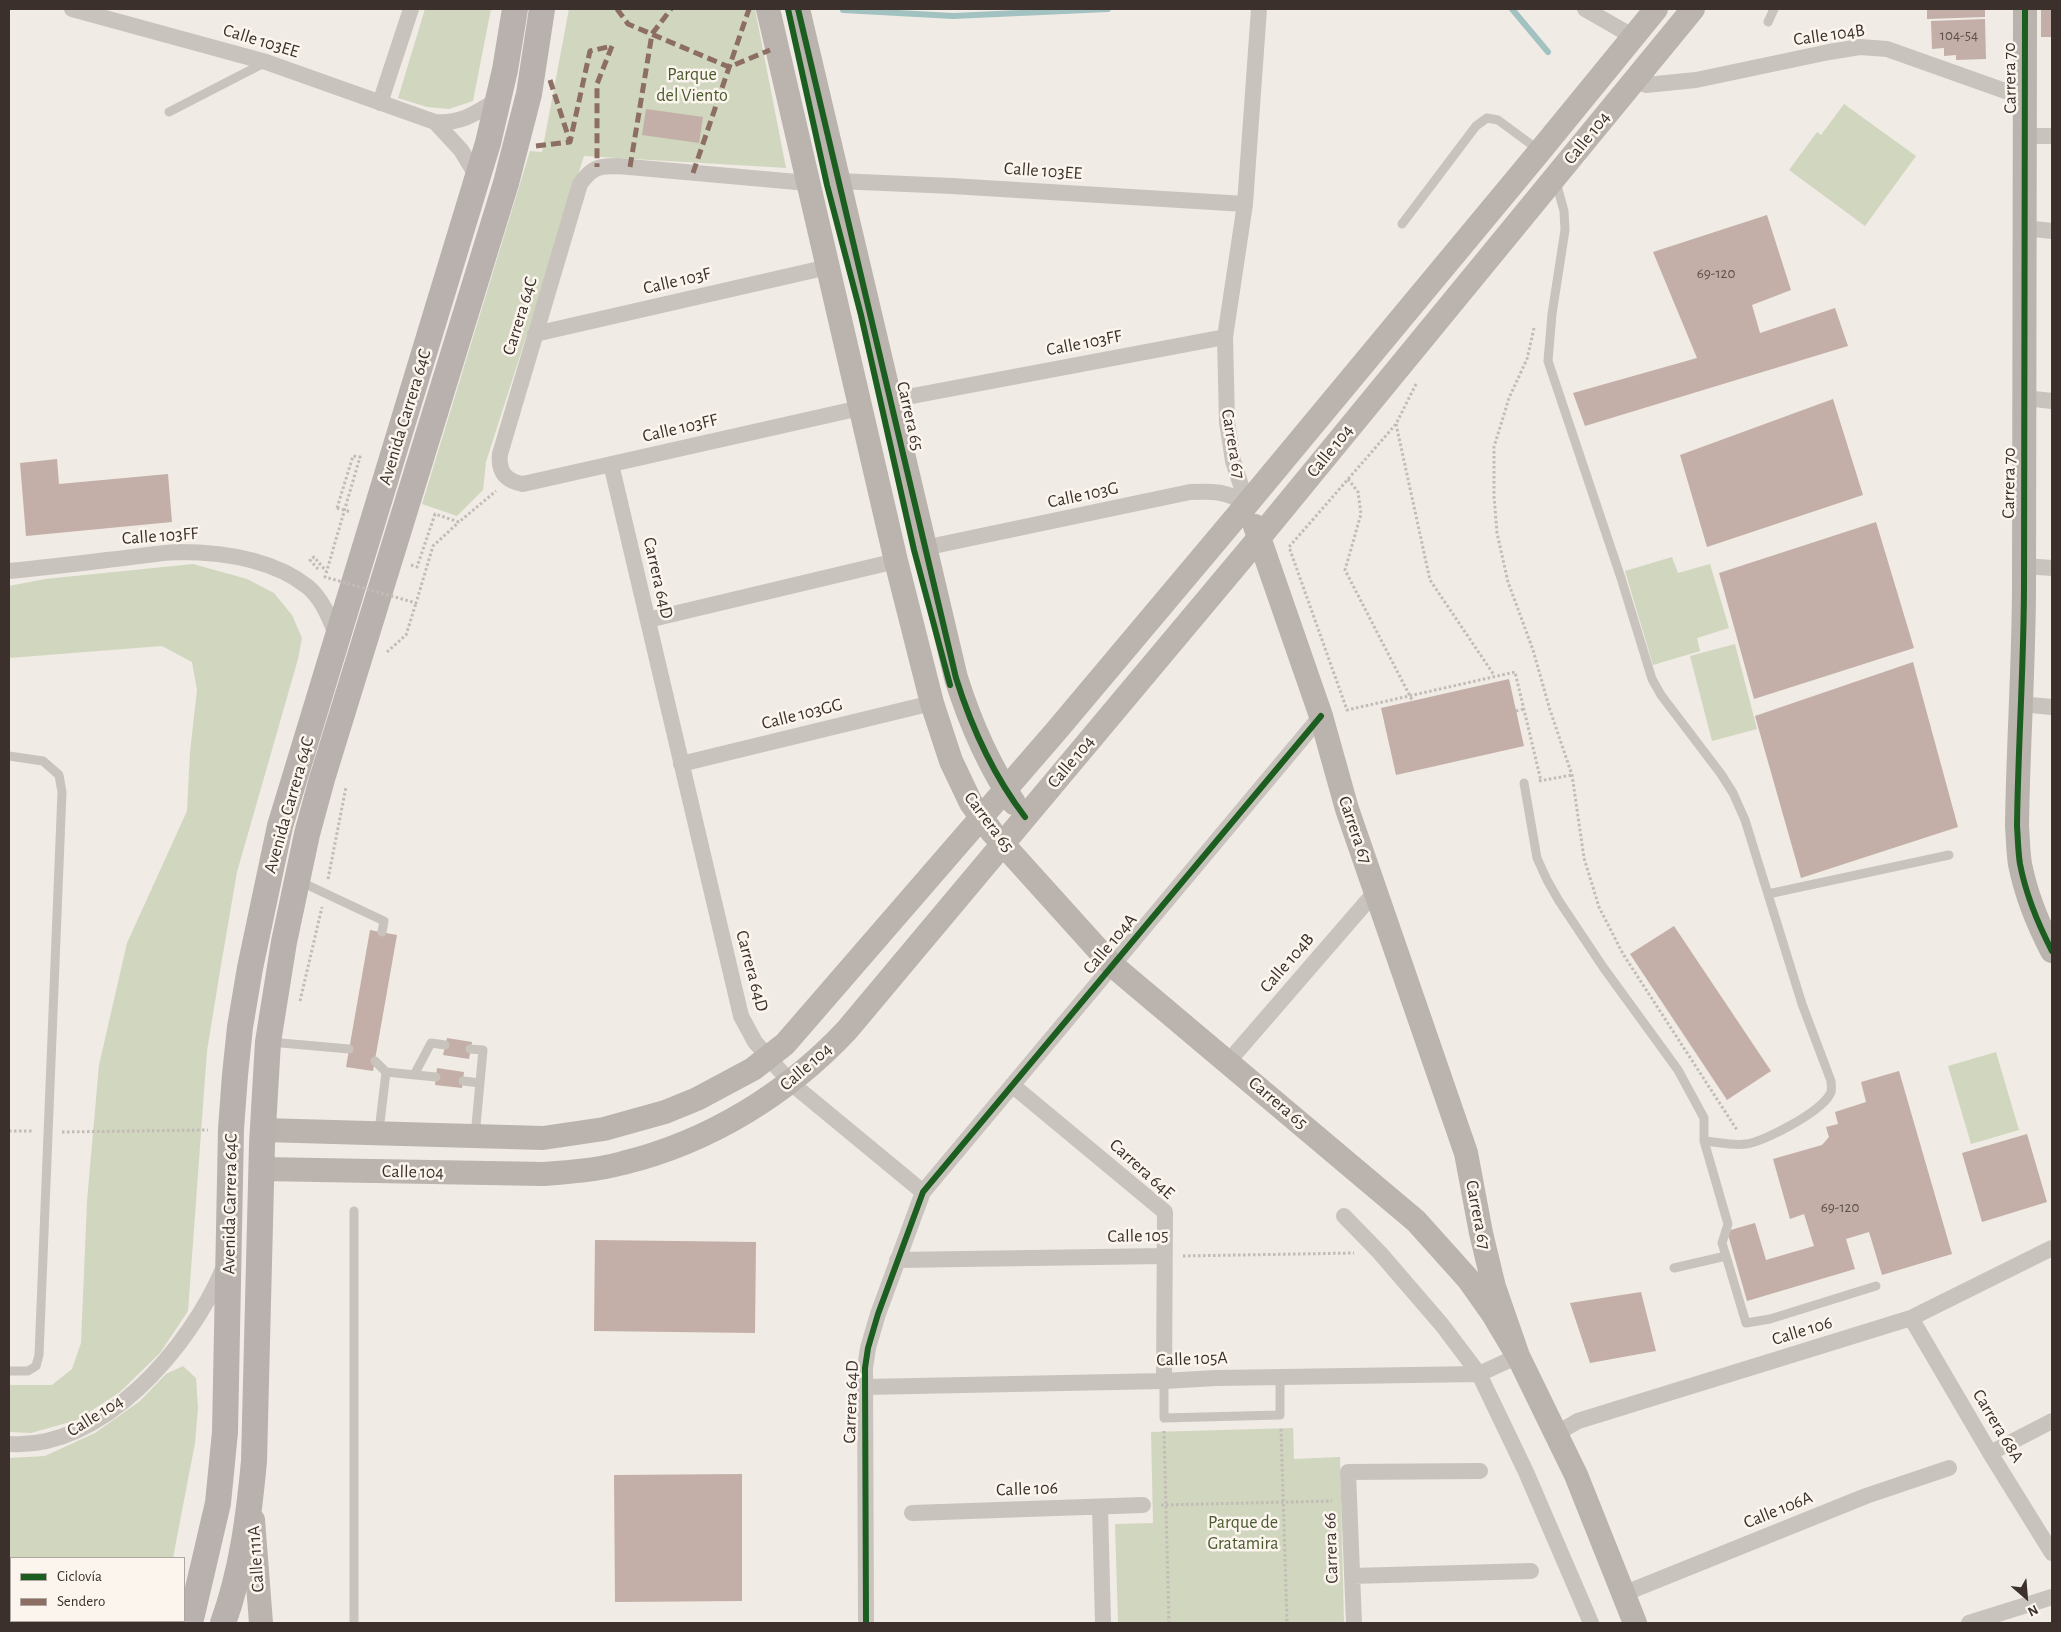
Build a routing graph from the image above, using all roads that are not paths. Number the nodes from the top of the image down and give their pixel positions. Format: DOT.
graph roads {
  1 [pos="72,9"];
  2 [pos="411,9"];
  3 [pos="515,9"];
  4 [pos="542,9"];
  5 [pos="768,9"];
  6 [pos="798,9"];
  7 [pos="1259,9"];
  8 [pos="1585,9"];
  9 [pos="1656,9"];
  10 [pos="1693,9"];
  11 [pos="1774,9"];
  12 [pos="2025,9"];
  13 [pos="1768,22"];
  14 [pos="1634,37"];
  15 [pos="266,62"];
  16 [pos="1634,80"];
  17 [pos="500,98"];
  18 [pos="2025,98"];
  19 [pos="380,103"];
  20 [pos="169,112"];
  21 [pos="435,122"];
  22 [pos="2026,136"];
  23 [pos="2052,136"];
  24 [pos="1540,151"];
  25 [pos="1555,177"];
  26 [pos="478,178"];
  27 [pos="838,181"];
  28 [pos="808,183"];
  29 [pos="1245,204"];
  30 [pos="1402,224"];
  31 [pos="2024,228"];
  32 [pos="2052,232"];
  33 [pos="828,267"];
  34 [pos="535,334"];
  35 [pos="1225,337"];
  36 [pos="2025,398"];
  37 [pos="891,400"];
  38 [pos="2052,401"];
  39 [pos="860,408"];
  40 [pos="611,464"];
  41 [pos="508,480"];
  42 [pos="1247,504"];
  43 [pos="1259,538"];
  44 [pos="924,548"];
  45 [pos="896,561"];
  46 [pos="2024,566"];
  47 [pos="2052,568"];
  48 [pos="9,571"];
  49 [pos="648,620"];
  50 [pos="338,639"];
  51 [pos="932,703"];
  52 [pos="2020,704"];
  53 [pos="2052,707"];
  54 [pos="1321,716"];
  55 [pos="9,756"];
  56 [pos="681,764"];
  57 [pos="1524,784"];
  58 [pos="1005,790"];
  59 [pos="981,818"];
  60 [pos="1025,818"];
  61 [pos="1002,844"];
  62 [pos="1949,855"];
  63 [pos="297,880"];
  64 [pos="1376,891"];
  65 [pos="1768,894"];
  66 [pos="2045,922"];
  67 [pos="382,932"];
  68 [pos="2052,951"];
  69 [pos="1112,965"];
  70 [pos="268,1042"];
  71 [pos="445,1045"];
  72 [pos="349,1049"];
  73 [pos="470,1049"];
  74 [pos="768,1058"];
  75 [pos="375,1061"];
  76 [pos="1228,1062"];
  77 [pos="386,1072"];
  78 [pos="414,1075"];
  79 [pos="436,1077"];
  80 [pos="463,1081"];
  81 [pos="792,1082"];
  82 [pos="480,1083"];
  83 [pos="1012,1085"];
  84 [pos="263,1130"];
  85 [pos="379,1133"];
  86 [pos="474,1136"];
  87 [pos="1704,1141"];
  88 [pos="262,1169"];
  89 [pos="923,1192"];
  90 [pos="354,1211"];
  91 [pos="1344,1216"];
  92 [pos="2052,1248"];
  93 [pos="229,1255"];
  94 [pos="1164,1256"];
  95 [pos="1726,1256"];
  96 [pos="897,1260"];
  97 [pos="1674,1268"];
  98 [pos="1876,1286"];
  99 [pos="1912,1318"];
  100 [pos="1518,1356"];
  101 [pos="9,1371"];
  102 [pos="1479,1374"];
  103 [pos="1280,1378"];
  104 [pos="1164,1381"];
  105 [pos="864,1387"];
  106 [pos="2052,1421"];
  107 [pos="1557,1433"];
  108 [pos="9,1444"];
  109 [pos="1990,1453"];
  110 [pos="1949,1468"];
  111 [pos="1480,1471"];
  112 [pos="251,1495"];
  113 [pos="1143,1505"];
  114 [pos="1100,1507"];
  115 [pos="912,1513"];
  116 [pos="2052,1553"];
  117 [pos="1531,1571"];
  118 [pos="1352,1576"];
  119 [pos="1623,1594"];
  120 [pos="2052,1597"];
  121 [pos="190,1623"];
  122 [pos="223,1623"];
  123 [pos="261,1623"];
  124 [pos="354,1623"];
  125 [pos="866,1623"];
  126 [pos="1103,1623"];
  127 [pos="1354,1623"];
  128 [pos="1591,1623"];
  129 [pos="1635,1623"];
  130 [pos="1969,1623"];
  1 -- 15 [label="street, Calle 103EE"];
  2 -- 19 [label="street"];
  3 -- 17 [label="main road, Avenida Carrera 64C"];
  4 -- 63 [label="main road, Avenida Carrera 64C"];
  5 -- 28 [label="main road, Carrera 65"];
  6 -- 27 [label="main road, Carrera 65"];
  7 -- 29 [label="street, Carrera 67"];
  8 -- 14 [label="street"];
  9 -- 14 [label="main road, Calle 104"];
  10 -- 16 [label="main road, Calle 104"];
  11 -- 13 [label="lane"];
  12 -- 18 [label="main road, Carrera 70"];
  14 -- 24 [label="main road, Calle 104"];
  15 -- 19 [label="street, Calle 103EE"];
  15 -- 20 [label="lane"];
  16 -- 18 [label="street, Calle 104B"];
  16 -- 25 [label="main road, Calle 104"];
  17 -- 21 [label="street, Calle 103EE"];
  17 -- 26 [label="main road, Avenida Carrera 64C"];
  18 -- 22 [label="main road, Carrera 70"];
  19 -- 21 [label="street, Calle 103EE"];
  21 -- 26 [label="street, Calle 103EE"];
  22 -- 23 [label="street"];
  22 -- 31 [label="main road, Carrera 70"];
  24 -- 30 [label="lane"];
  24 -- 42 [label="main road, Calle 104"];
  25 -- 43 [label="main road, Calle 104"];
  25 -- 65 [label="lane"];
  26 -- 50 [label="main road, Avenida Carrera 64C"];
  27 -- 29 [label="street, Calle 103EE"];
  27 -- 37 [label="main road, Carrera 65"];
  28 -- 33 [label="main road, Carrera 65"];
  28 -- 34 [label="street, Carrera 64C"];
  29 -- 35 [label="street, Carrera 67"];
  31 -- 32 [label="street"];
  31 -- 36 [label="main road, Carrera 70"];
  33 -- 34 [label="street, Calle 103F"];
  33 -- 39 [label="main road, Carrera 65"];
  34 -- 41 [label="street, Carrera 64C"];
  35 -- 37 [label="street, Calle 103FF"];
  35 -- 42 [label="street, Carrera 67"];
  36 -- 38 [label="street"];
  36 -- 46 [label="main road, Carrera 70"];
  37 -- 44 [label="main road, Carrera 65"];
  39 -- 40 [label="street, Calle 103FF"];
  39 -- 45 [label="main road, Carrera 65"];
  40 -- 41 [label="street, Calle 103FF"];
  40 -- 49 [label="street, Carrera 64D"];
  42 -- 43 [label="main road, Carrera 67"];
  42 -- 44 [label="street, Calle 103G"];
  42 -- 58 [label="main road, Calle 104"];
  43 -- 54 [label="main road, Carrera 67"];
  43 -- 60 [label="main road, Calle 104"];
  44 -- 58 [label="main road, Carrera 65"];
  45 -- 49 [label="street"];
  45 -- 51 [label="main road, Carrera 65"];
  46 -- 47 [label="street"];
  46 -- 52 [label="main road, Carrera 70"];
  48 -- 50 [label="street, Calle 103FF"];
  49 -- 56 [label="street, Carrera 64D"];
  50 -- 93 [label="main road, Avenida Carrera 64C"];
  51 -- 56 [label="street, Calle 103GG"];
  51 -- 59 [label="main road, Carrera 65"];
  52 -- 53 [label="street"];
  52 -- 66 [label="main road, Carrera 70"];
  54 -- 64 [label="main road, Carrera 67"];
  54 -- 69 [label="street, Calle 104A"];
  55 -- 101 [label="lane"];
  56 -- 74 [label="street, Carrera 64D"];
  57 -- 87 [label="lane"];
  58 -- 59 [label="main road, Calle 104"];
  58 -- 60 [label="main road, Carrera 65"];
  59 -- 61 [label="main road, Carrera 65"];
  59 -- 74 [label="main road, Calle 104"];
  60 -- 61 [label="main road, Calle 104"];
  61 -- 69 [label="main road, Carrera 65"];
  61 -- 81 [label="main road, Calle 104"];
  62 -- 65 [label="lane"];
  63 -- 67 [label="lane"];
  63 -- 70 [label="main road, Avenida Carrera 64C"];
  64 -- 76 [label="street, Calle 104B"];
  64 -- 100 [label="main road, Carrera 67"];
  65 -- 87 [label="lane"];
  66 -- 68 [label="main road, Carrera 70"];
  69 -- 76 [label="main road, Carrera 65"];
  69 -- 83 [label="street, Calle 104A"];
  70 -- 72 [label="lane"];
  70 -- 84 [label="main road, Avenida Carrera 64C"];
  71 -- 78 [label="lane"];
  73 -- 82 [label="lane"];
  74 -- 81 [label="street, Carrera 64D"];
  74 -- 86 [label="main road, Calle 104"];
  75 -- 77 [label="lane"];
  76 -- 100 [label="main road, Carrera 65"];
  77 -- 78 [label="lane"];
  77 -- 85 [label="lane"];
  78 -- 79 [label="lane"];
  80 -- 82 [label="lane"];
  81 -- 88 [label="main road, Calle 104"];
  81 -- 89 [label="street, Carrera 64D"];
  82 -- 86 [label="lane"];
  83 -- 89 [label="street, Calle 104A"];
  83 -- 94 [label="street, Carrera 64E"];
  84 -- 85 [label="main road, Calle 104"];
  84 -- 88 [label="main road, Avenida Carrera 64C"];
  85 -- 86 [label="main road, Calle 104"];
  87 -- 95 [label="lane"];
  88 -- 112 [label="main road, Avenida Carrera 64C"];
  89 -- 96 [label="street, Carrera 64D"];
  90 -- 124 [label="lane"];
  91 -- 102 [label="street"];
  92 -- 99 [label="street, Calle 106"];
  93 -- 108 [label="street, Calle 104"];
  93 -- 121 [label="main road, Avenida Carrera 64C"];
  94 -- 96 [label="street, Calle 105"];
  94 -- 104 [label="street, Carrera 64E"];
  95 -- 97 [label="lane"];
  95 -- 98 [label="lane"];
  96 -- 105 [label="street, Carrera 64D"];
  99 -- 107 [label="street, Calle 106"];
  99 -- 109 [label="street, Carrera 68A"];
  100 -- 102 [label="street, Calle 105A"];
  100 -- 107 [label="main road, Carrera 67"];
  102 -- 103 [label="street, Calle 105A"];
  102 -- 128 [label="street"];
  103 -- 104 [label="street, Calle 105A"];
  103 -- 104 [label="lane"];
  104 -- 105 [label="street, Calle 105A"];
  105 -- 125 [label="street, Carrera 64D"];
  106 -- 109 [label="street"];
  107 -- 119 [label="main road, Carrera 67"];
  109 -- 116 [label="street, Carrera 68A"];
  110 -- 119 [label="street, Calle 106A"];
  111 -- 118 [label="street, Carrera 66"];
  112 -- 122 [label="main road, Avenida Carrera 64C"];
  112 -- 123 [label="main road, Calle 111A"];
  113 -- 114 [label="street, Calle 106"];
  114 -- 115 [label="street, Calle 106"];
  114 -- 126 [label="street"];
  117 -- 118 [label="street"];
  118 -- 127 [label="street, Carrera 66"];
  119 -- 129 [label="main road, Carrera 67"];
  120 -- 130 [label="street"];
}
